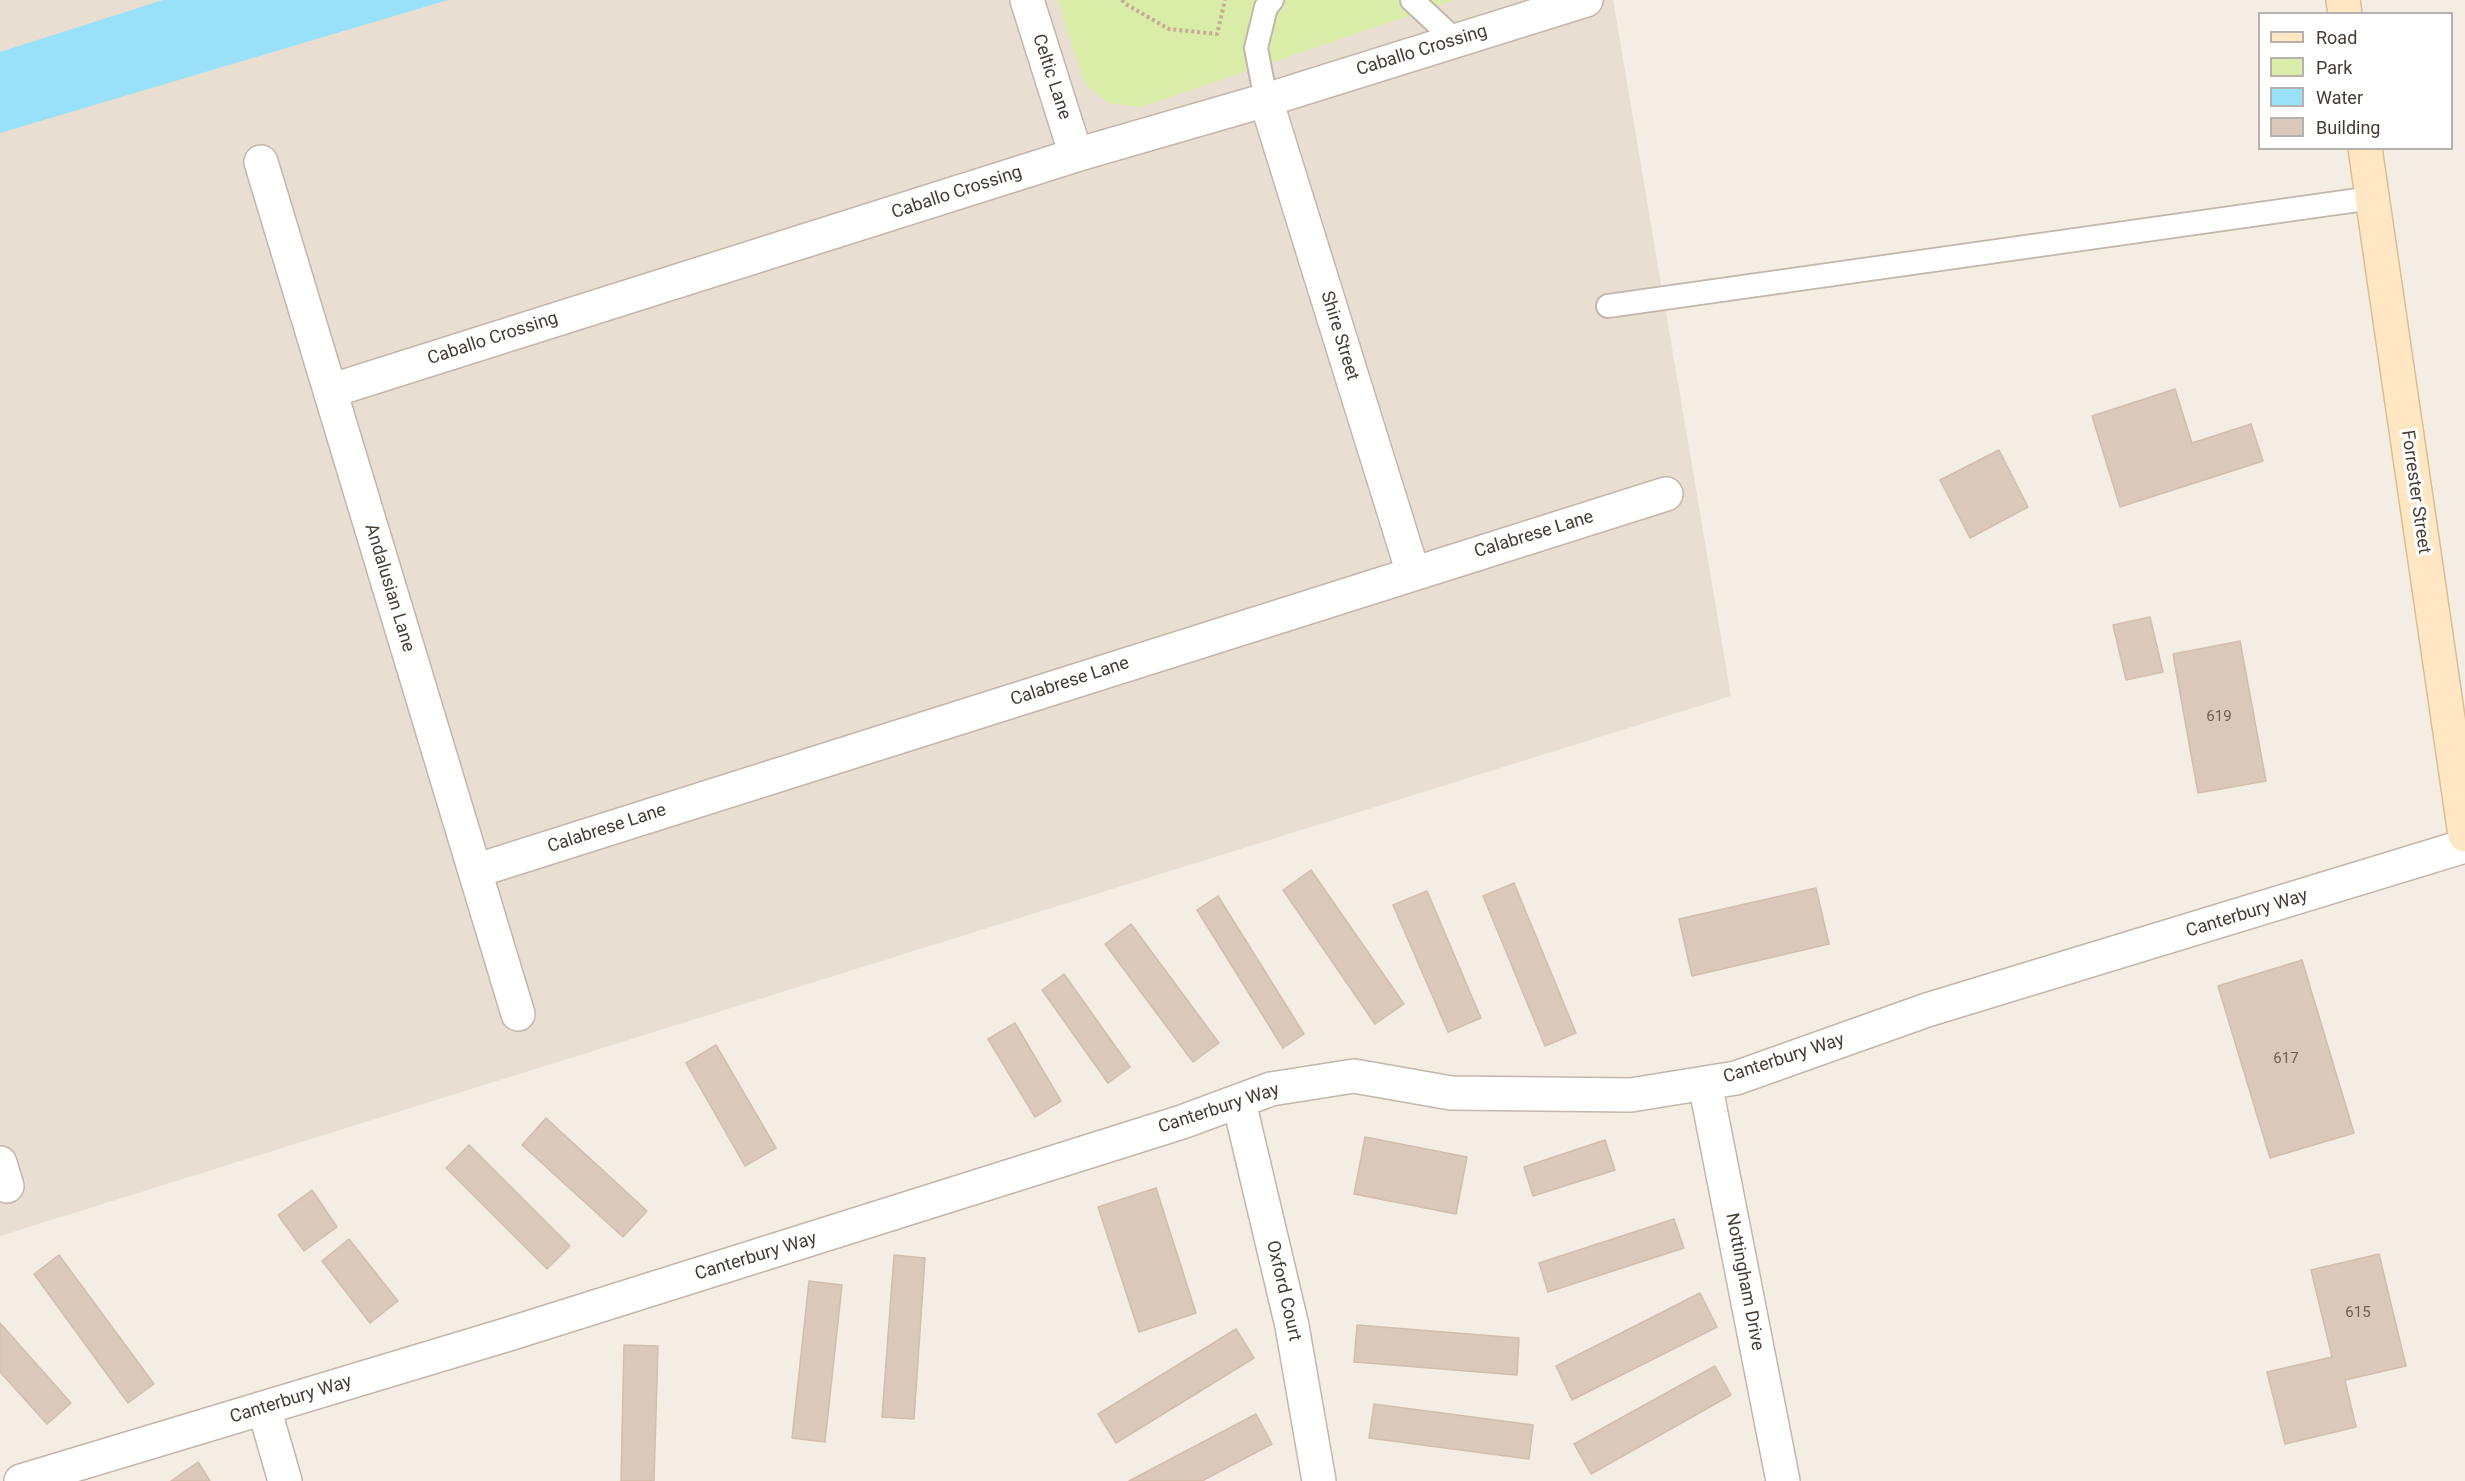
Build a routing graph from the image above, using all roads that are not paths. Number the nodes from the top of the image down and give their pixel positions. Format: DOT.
graph roads {
  1 [pos="1027,0"];
  2 [pos="1272,0"];
  3 [pos="1412,0"];
  4 [pos="1583,0"];
  5 [pos="1455,40"];
  6 [pos="1266,100"];
  7 [pos="2365,150"];
  8 [pos="1076,155"];
  9 [pos="261,162"];
  10 [pos="2372,198"];
  11 [pos="1608,306"];
  12 [pos="330,391"];
  13 [pos="1666,494"];
  14 [pos="1413,573"];
  15 [pos="2465,835"];
  16 [pos="2465,846"];
  17 [pos="475,871"];
  18 [pos="518,1014"];
  19 [pos="1705,1083"];
  20 [pos="1239,1102"];
  21 [pos="264,1408"];
  22 [pos="21,1481"];
  23 [pos="285,1481"];
  24 [pos="1319,1481"];
  25 [pos="1783,1481"];
  1 -- 8 [label="street, Celtic Lane"];
  2 -- 6 [label="lane"];
  3 -- 5 [label="lane"];
  4 -- 5 [label="street, Caballo Crossing"];
  5 -- 6 [label="street, Caballo Crossing"];
  6 -- 8 [label="street, Caballo Crossing"];
  6 -- 14 [label="street, Shire Street"];
  7 -- 10 [label="street, Forrester Street"];
  8 -- 12 [label="street, Caballo Crossing"];
  9 -- 12 [label="street, Andalusian Lane"];
  10 -- 11 [label="lane"];
  10 -- 15 [label="street, Forrester Street"];
  12 -- 17 [label="street, Andalusian Lane"];
  13 -- 14 [label="street, Calabrese Lane"];
  14 -- 17 [label="street, Calabrese Lane"];
  16 -- 19 [label="street, Canterbury Way"];
  17 -- 18 [label="street, Andalusian Lane"];
  19 -- 20 [label="street, Canterbury Way"];
  19 -- 25 [label="street, Nottingham Drive"];
  20 -- 21 [label="street, Canterbury Way"];
  20 -- 24 [label="street, Oxford Court"];
  21 -- 22 [label="street, Canterbury Way"];
  21 -- 23 [label="street"];
}
